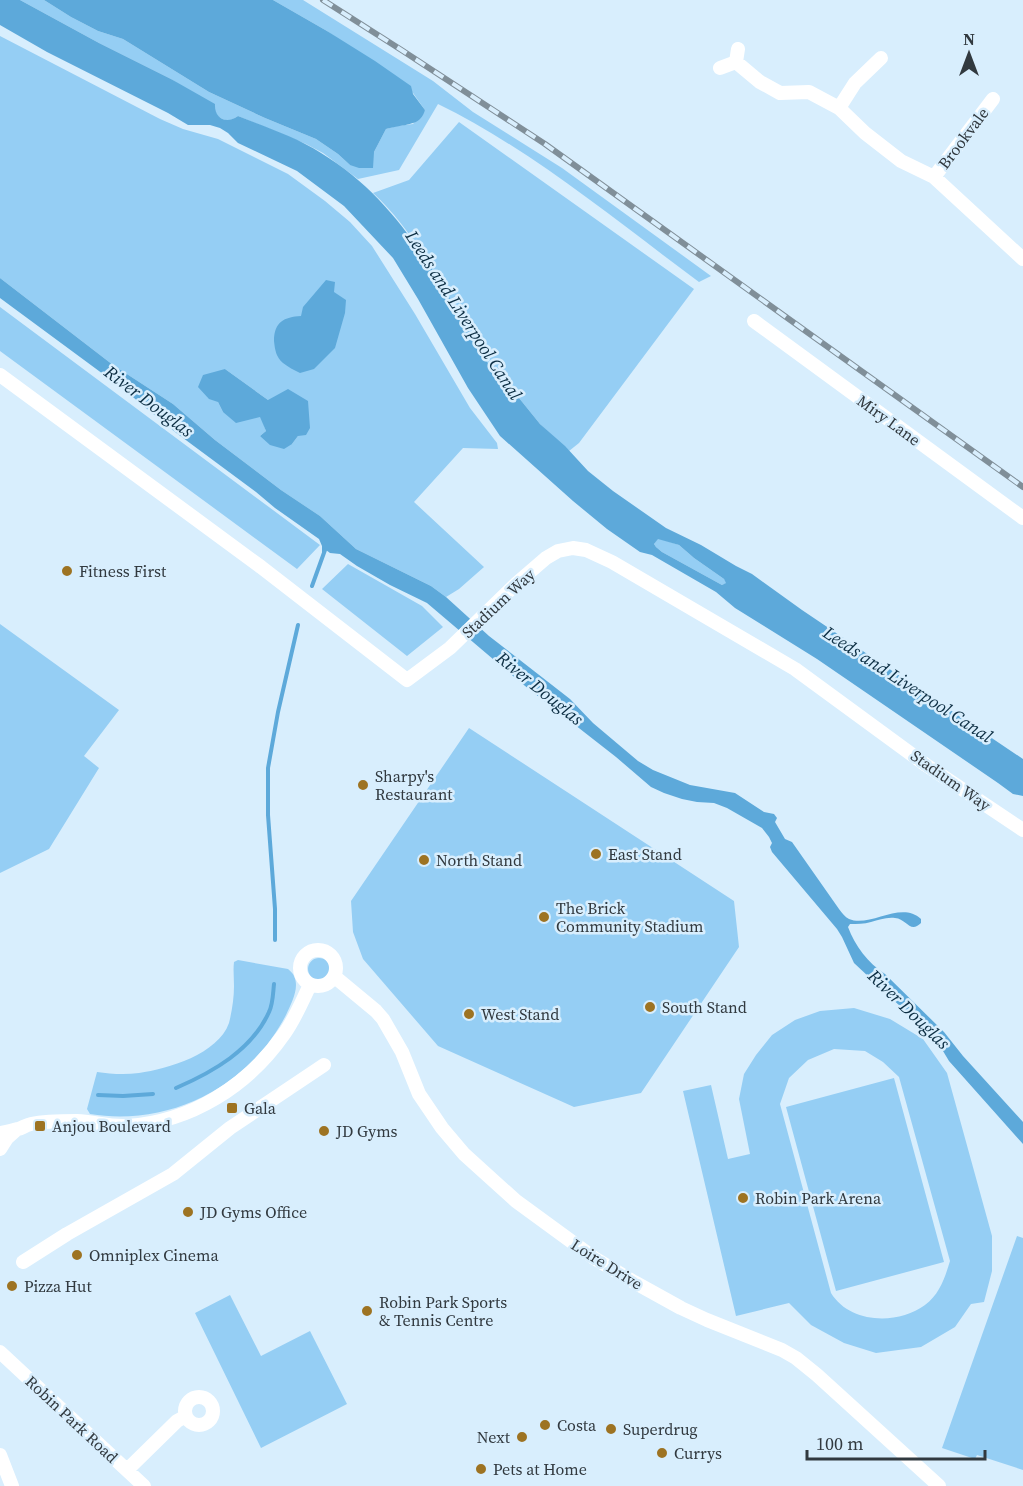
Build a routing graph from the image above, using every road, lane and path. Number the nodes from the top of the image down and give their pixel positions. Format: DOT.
graph roads {
  1 [pos="880,58"];
  2 [pos="720,69"];
  3 [pos="993,99"];
  4 [pos="839,108"];
  5 [pos="934,177"];
  6 [pos="1023,259"];
  7 [pos="754,321"];
  8 [pos="0,375"];
  9 [pos="1023,518"];
  10 [pos="1023,830"];
  11 [pos="335,976"];
  12 [pos="310,985"];
  13 [pos="324,1065"];
  14 [pos="18,1129"];
  15 [pos="0,1133"];
  16 [pos="0,1149"];
  17 [pos="23,1262"];
  18 [pos="0,1352"];
  19 [pos="186,1416"];
  20 [pos="0,1455"];
  21 [pos="127,1470"];
  22 [pos="12,1486"];
  23 [pos="144,1486"];
  24 [pos="939,1486"];
  1 -- 4 [label="street"];
  2 -- 4 [label="street"];
  3 -- 5 [label="street, Brookvale"];
  4 -- 5 [label="street"];
  5 -- 6 [label="street"];
  7 -- 9 [label="street, Miry Lane"];
  8 -- 10 [label="street, Stadium Way"];
  11 -- 12 [label="street"];
  11 -- 12 [label="street"];
  11 -- 24 [label="street, Loire Drive"];
  12 -- 14 [label="street"];
  13 -- 17 [label="street"];
  14 -- 15 [label="street"];
  14 -- 16 [label="street"];
  18 -- 21 [label="street, Robin Park Road"];
  19 -- 21 [label="street"];
  20 -- 22 [label="street"];
  21 -- 23 [label="street, Robin Park Road"];
}
